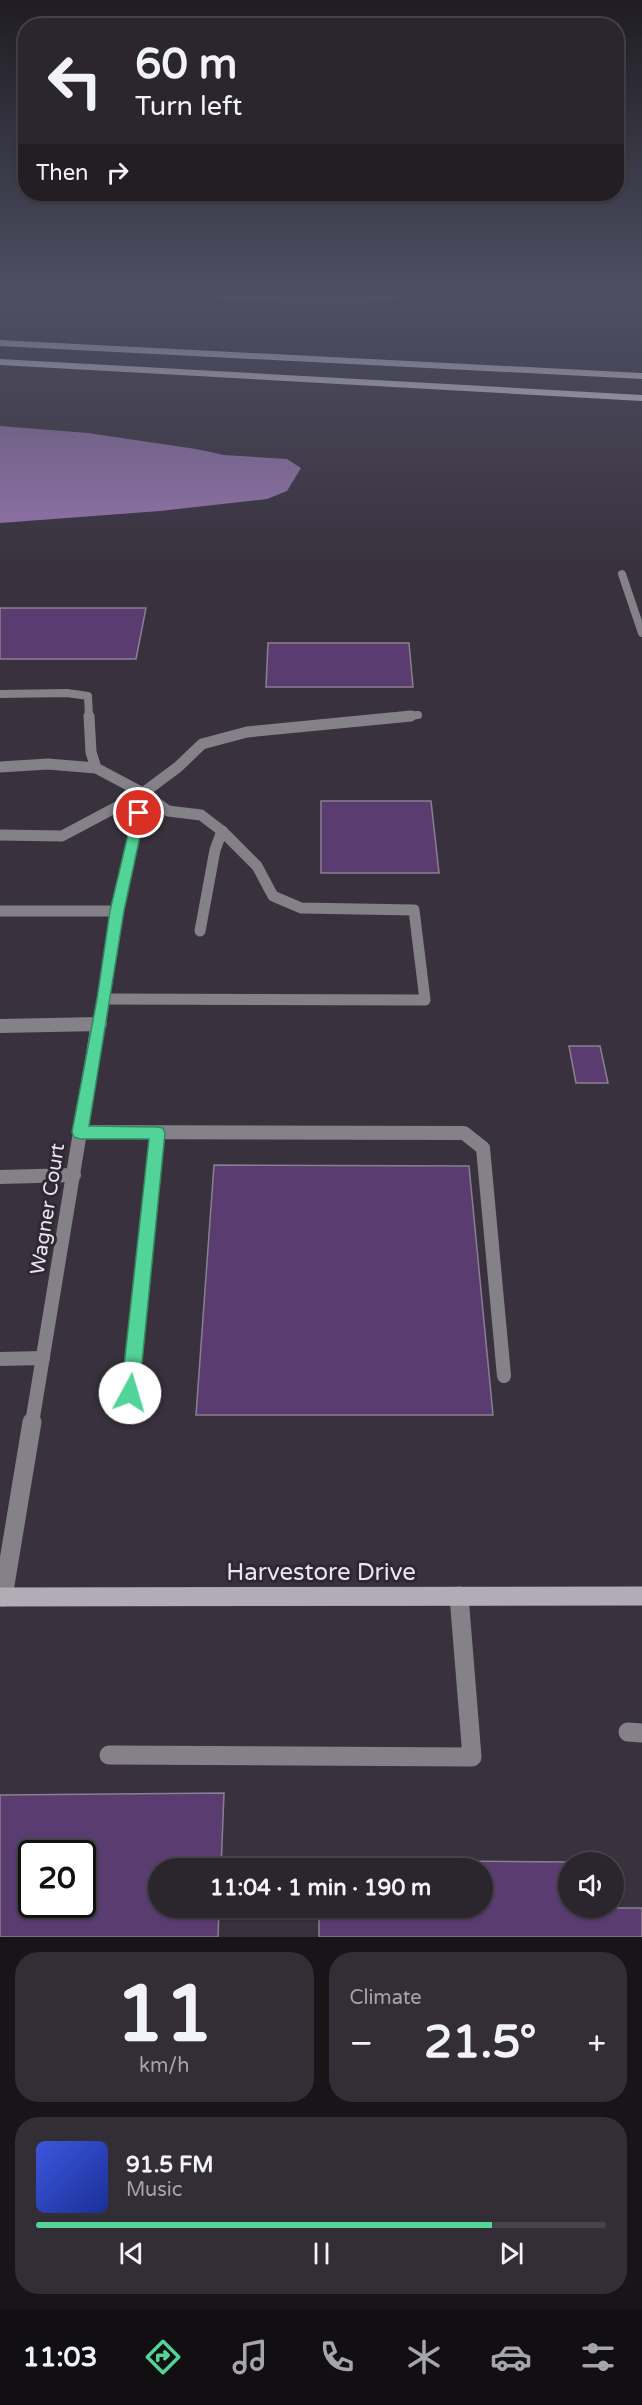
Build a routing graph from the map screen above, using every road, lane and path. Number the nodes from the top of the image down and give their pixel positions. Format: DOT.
graph roads {
  1 [pos="399,384"];
  2 [pos="642,398"];
  3 [pos="622,574"];
  4 [pos="642,633"];
  5 [pos="0,694"];
  6 [pos="418,714"];
  7 [pos="0,767"];
  8 [pos="96,768"];
  9 [pos="143,793"];
  10 [pos="222,831"];
  11 [pos="0,835"];
  12 [pos="0,911"];
  13 [pos="117,911"];
  14 [pos="200,931"];
  15 [pos="104,999"];
  16 [pos="100,1024"];
  17 [pos="0,1026"];
  18 [pos="80,1132"];
  19 [pos="157,1133"];
  20 [pos="74,1175"];
  21 [pos="0,1176"];
  22 [pos="43,1358"];
  23 [pos="0,1359"];
  24 [pos="504,1376"];
  25 [pos="130,1393"];
  26 [pos="459,1596"];
  27 [pos="642,1596"];
  28 [pos="1,1597"];
  29 [pos="109,1755"];
  1 -- 2 [label="highway"];
  3 -- 4 [label="street"];
  5 -- 8 [label="street"];
  6 -- 9 [label="street"];
  7 -- 8 [label="street"];
  8 -- 9 [label="street"];
  9 -- 10 [label="street"];
  9 -- 11 [label="street"];
  9 -- 13 [label="street, Wagner Court"];
  10 -- 14 [label="street"];
  10 -- 15 [label="street"];
  12 -- 13 [label="street"];
  13 -- 15 [label="street, Wagner Court"];
  15 -- 16 [label="street, Wagner Court"];
  16 -- 17 [label="street"];
  16 -- 18 [label="street, Wagner Court"];
  18 -- 19 [label="street"];
  18 -- 20 [label="street, Wagner Court"];
  19 -- 24 [label="street"];
  19 -- 25 [label="street"];
  20 -- 21 [label="street"];
  20 -- 22 [label="street, Wagner Court"];
  22 -- 23 [label="street"];
  22 -- 28 [label="street, Wagner Court"];
  26 -- 27 [label="street, Harvestore Drive"];
  26 -- 28 [label="street, Harvestore Drive"];
  26 -- 29 [label="street"];
}
